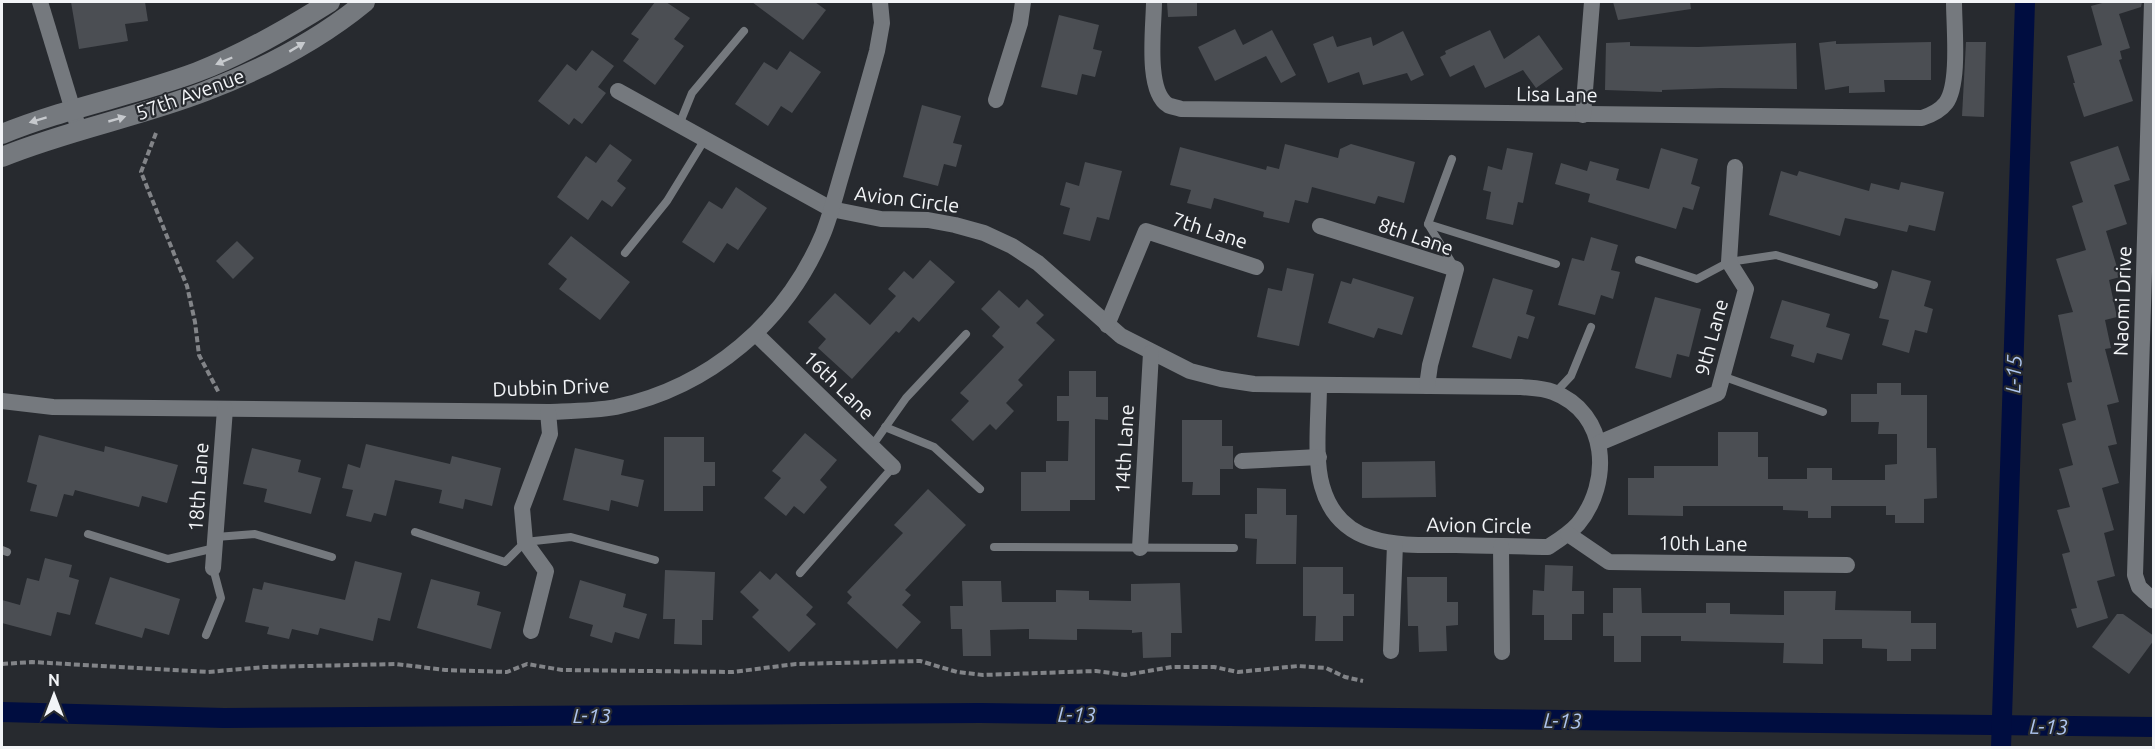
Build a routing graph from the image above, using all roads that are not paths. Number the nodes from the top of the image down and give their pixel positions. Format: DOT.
graph roads {
  1 [pos="40,2"];
  2 [pos="330,2"];
  3 [pos="365,2"];
  4 [pos="880,2"];
  5 [pos="1023,2"];
  6 [pos="1154,2"];
  7 [pos="1592,2"];
  8 [pos="1954,2"];
  9 [pos="2152,2"];
  10 [pos="744,31"];
  11 [pos="618,92"];
  12 [pos="996,100"];
  13 [pos="73,109"];
  14 [pos="1583,115"];
  15 [pos="679,125"];
  16 [pos="79,130"];
  17 [pos="2,134"];
  18 [pos="705,140"];
  19 [pos="2,157"];
  20 [pos="1452,159"];
  21 [pos="1735,167"];
  22 [pos="831,209"];
  23 [pos="1428,224"];
  24 [pos="1320,226"];
  25 [pos="625,253"];
  26 [pos="1639,260"];
  27 [pos="1729,262"];
  28 [pos="1556,264"];
  29 [pos="1256,267"];
  30 [pos="1455,269"];
  31 [pos="1874,285"];
  32 [pos="1107,325"];
  33 [pos="1591,327"];
  34 [pos="756,334"];
  35 [pos="966,334"];
  36 [pos="1151,353"];
  37 [pos="1722,376"];
  38 [pos="1319,385"];
  39 [pos="1427,386"];
  40 [pos="1555,393"];
  41 [pos="2,400"];
  42 [pos="225,409"];
  43 [pos="548,412"];
  44 [pos="1823,412"];
  45 [pos="885,427"];
  46 [pos="1599,443"];
  47 [pos="872,446"];
  48 [pos="1319,457"];
  49 [pos="1242,461"];
  50 [pos="893,466"];
  51 [pos="980,489"];
  52 [pos="416,532"];
  53 [pos="88,534"];
  54 [pos="1568,534"];
  55 [pos="525,542"];
  56 [pos="215,543"];
  57 [pos="1395,544"];
  58 [pos="1501,546"];
  59 [pos="994,547"];
  60 [pos="1140,548"];
  61 [pos="1234,548"];
  62 [pos="333,557"];
  63 [pos="655,560"];
  64 [pos="1847,566"];
  65 [pos="213,568"];
  66 [pos="800,573"];
  67 [pos="2151,599"];
  68 [pos="531,631"];
  69 [pos="206,635"];
  70 [pos="1391,651"];
  71 [pos="1502,652"];
  1 -- 13 [label="street"];
  2 -- 13 [label="street, 57th Avenue, one-way"];
  16 -- 3 [label="street, 57th Avenue, one-way"];
  4 -- 22 [label="street, Dubbin Drive"];
  5 -- 12 [label="street"];
  6 -- 14 [label="street, Lisa Lane"];
  7 -- 14 [label="street"];
  8 -- 14 [label="street, Lisa Lane"];
  9 -- 67 [label="street, Naomi Drive"];
  10 -- 15 [label="lane"];
  11 -- 15 [label="street, Avion Circle"];
  13 -- 16 [label="street"];
  13 -- 17 [label="street, 57th Avenue, one-way"];
  15 -- 18 [label="street, Avion Circle"];
  16 -- 19 [label="street, 57th Avenue"];
  18 -- 22 [label="street, Avion Circle"];
  18 -- 25 [label="lane"];
  20 -- 23 [label="lane"];
  21 -- 27 [label="street"];
  22 -- 32 [label="street, Avion Circle"];
  22 -- 34 [label="street, Dubbin Drive"];
  23 -- 28 [label="lane"];
  23 -- 30 [label="lane"];
  24 -- 30 [label="street, 8th Lane"];
  26 -- 27 [label="lane"];
  27 -- 31 [label="lane"];
  27 -- 37 [label="street, 9th Lane"];
  29 -- 32 [label="street, 7th Lane"];
  30 -- 39 [label="street, 8th Lane"];
  32 -- 36 [label="street, Avion Circle"];
  33 -- 40 [label="lane"];
  34 -- 43 [label="street, Dubbin Drive"];
  34 -- 47 [label="street, 16th Lane"];
  35 -- 45 [label="lane"];
  36 -- 38 [label="street, Avion Circle"];
  36 -- 60 [label="street, 14th Lane"];
  37 -- 44 [label="lane"];
  37 -- 46 [label="street, 9th Lane"];
  38 -- 39 [label="street, Avion Circle"];
  38 -- 48 [label="street, Avion Circle"];
  39 -- 40 [label="street, Avion Circle"];
  40 -- 46 [label="street, Avion Circle"];
  41 -- 42 [label="street, Dubbin Drive"];
  42 -- 43 [label="street, Dubbin Drive"];
  42 -- 56 [label="street, 18th Lane"];
  43 -- 55 [label="street"];
  45 -- 47 [label="lane"];
  45 -- 51 [label="lane"];
  46 -- 54 [label="street, Avion Circle"];
  47 -- 50 [label="street, 16th Lane"];
  48 -- 49 [label="street"];
  48 -- 57 [label="street, Avion Circle"];
  50 -- 66 [label="lane"];
  52 -- 55 [label="lane"];
  53 -- 56 [label="lane"];
  54 -- 58 [label="street, Avion Circle"];
  54 -- 64 [label="street, 10th Lane"];
  55 -- 63 [label="lane"];
  55 -- 68 [label="street"];
  56 -- 62 [label="lane"];
  56 -- 65 [label="street, 18th Lane"];
  57 -- 58 [label="street, Avion Circle"];
  57 -- 70 [label="street"];
  58 -- 71 [label="street"];
  59 -- 60 [label="lane"];
  60 -- 61 [label="lane"];
  65 -- 69 [label="lane"];
}
